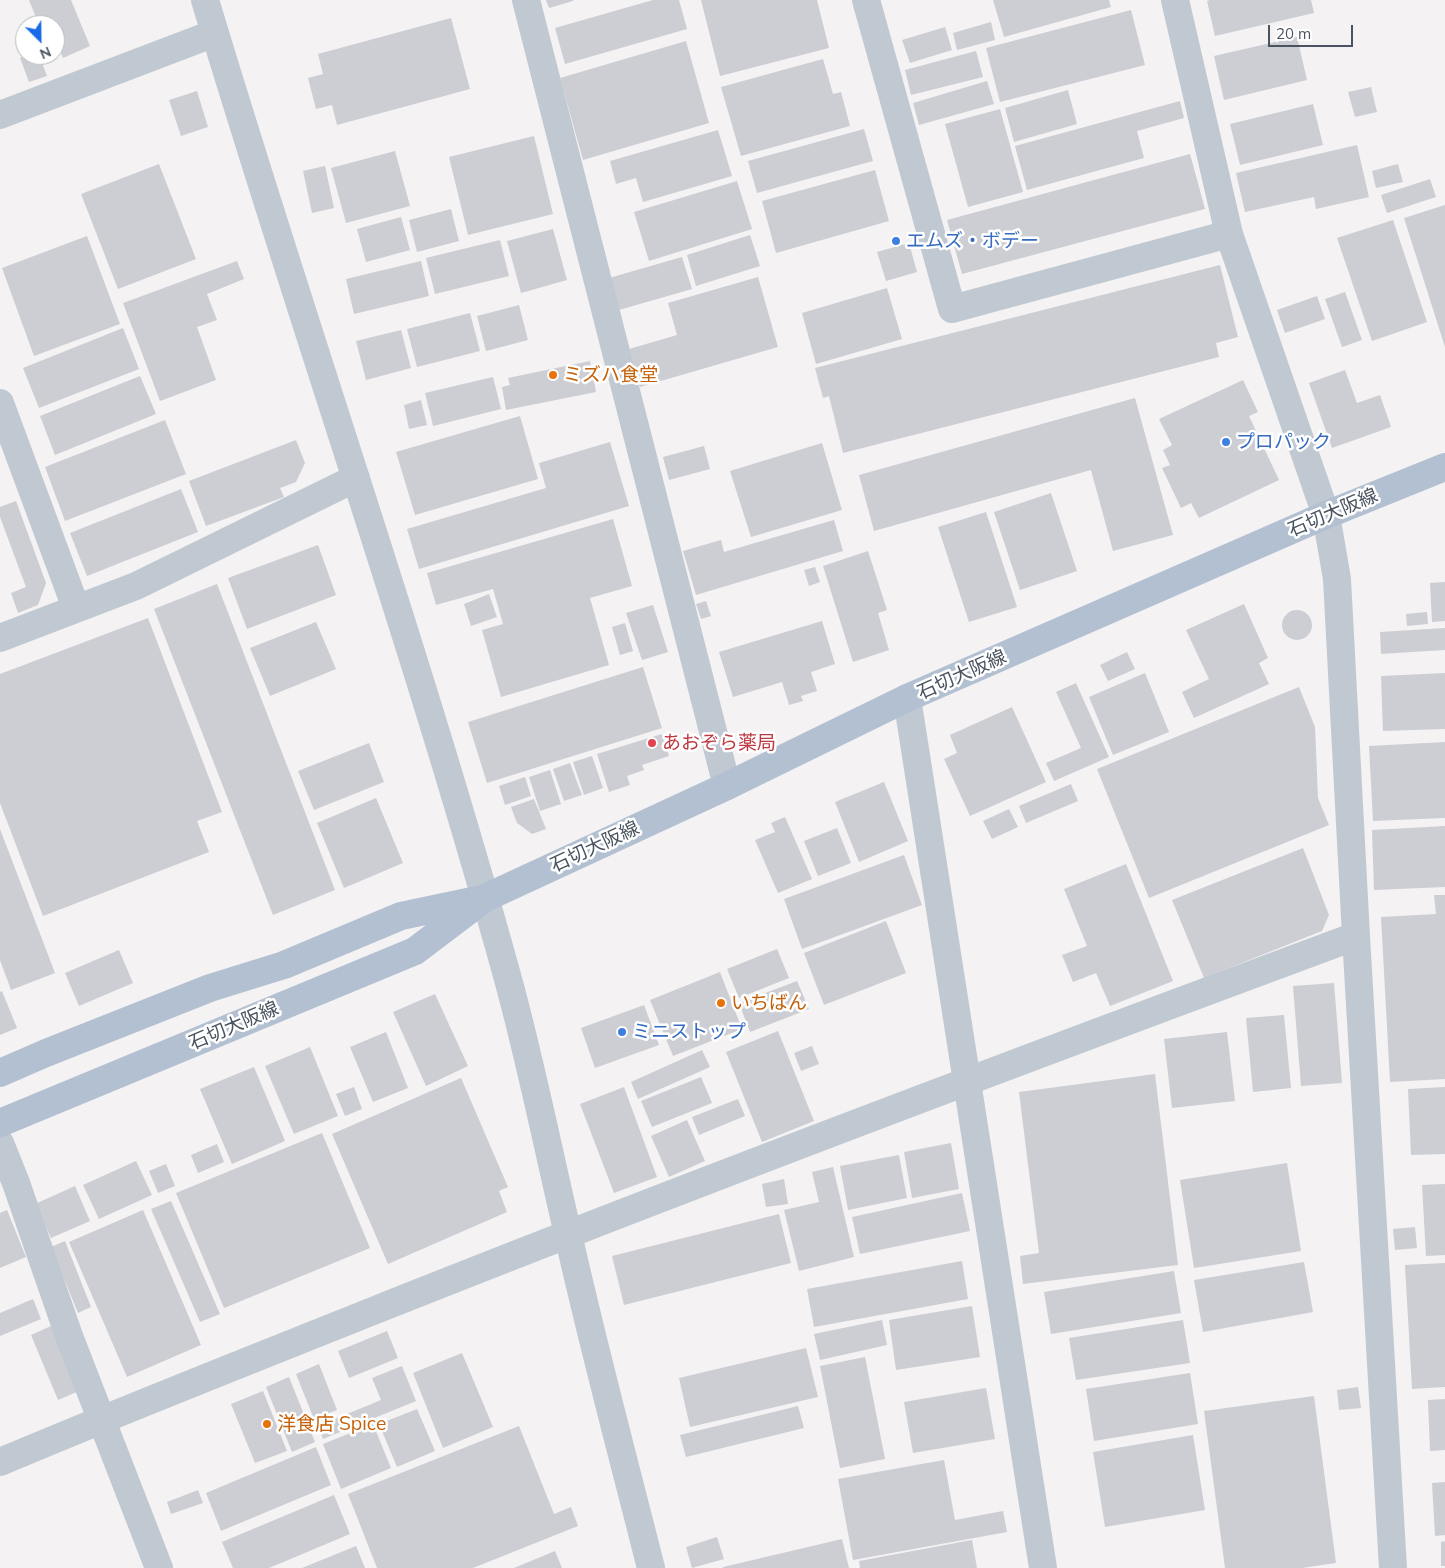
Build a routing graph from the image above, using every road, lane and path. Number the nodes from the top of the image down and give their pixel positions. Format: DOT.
graph roads {
  1 [pos="206,0"];
  2 [pos="526,0"];
  3 [pos="866,0"];
  4 [pos="1175,0"];
  5 [pos="215,33"];
  6 [pos="0,114"];
  7 [pos="1229,234"];
  8 [pos="0,403"];
  9 [pos="1445,467"];
  10 [pos="356,478"];
  11 [pos="1326,515"];
  12 [pos="76,608"];
  13 [pos="0,638"];
  14 [pos="907,698"];
  15 [pos="727,786"];
  16 [pos="485,898"];
  17 [pos="1356,936"];
  18 [pos="0,1073"];
  19 [pos="966,1081"];
  20 [pos="0,1123"];
  21 [pos="0,1143"];
  22 [pos="568,1234"];
  23 [pos="101,1419"];
  24 [pos="0,1462"];
  25 [pos="159,1568"];
  26 [pos="651,1568"];
  27 [pos="1043,1568"];
  28 [pos="1393,1568"];
  1 -- 5 [label="street"];
  2 -- 15 [label="street"];
  3 -- 7 [label="street"];
  4 -- 7 [label="street"];
  5 -- 6 [label="street"];
  5 -- 10 [label="street"];
  7 -- 11 [label="street"];
  8 -- 12 [label="street"];
  9 -- 11 [label="main road, 石切大阪線"];
  10 -- 12 [label="street"];
  10 -- 16 [label="street"];
  11 -- 14 [label="main road, 石切大阪線"];
  11 -- 17 [label="street"];
  12 -- 13 [label="street"];
  14 -- 15 [label="main road, 石切大阪線"];
  14 -- 19 [label="street"];
  15 -- 16 [label="main road, 石切大阪線"];
  16 -- 18 [label="main road, 石切大阪線"];
  16 -- 20 [label="main road, 石切大阪線"];
  16 -- 22 [label="street"];
  17 -- 19 [label="street"];
  17 -- 28 [label="street"];
  19 -- 22 [label="street"];
  19 -- 27 [label="street"];
  21 -- 23 [label="street"];
  22 -- 23 [label="street"];
  22 -- 26 [label="street"];
  23 -- 24 [label="street"];
  23 -- 25 [label="street"];
}
